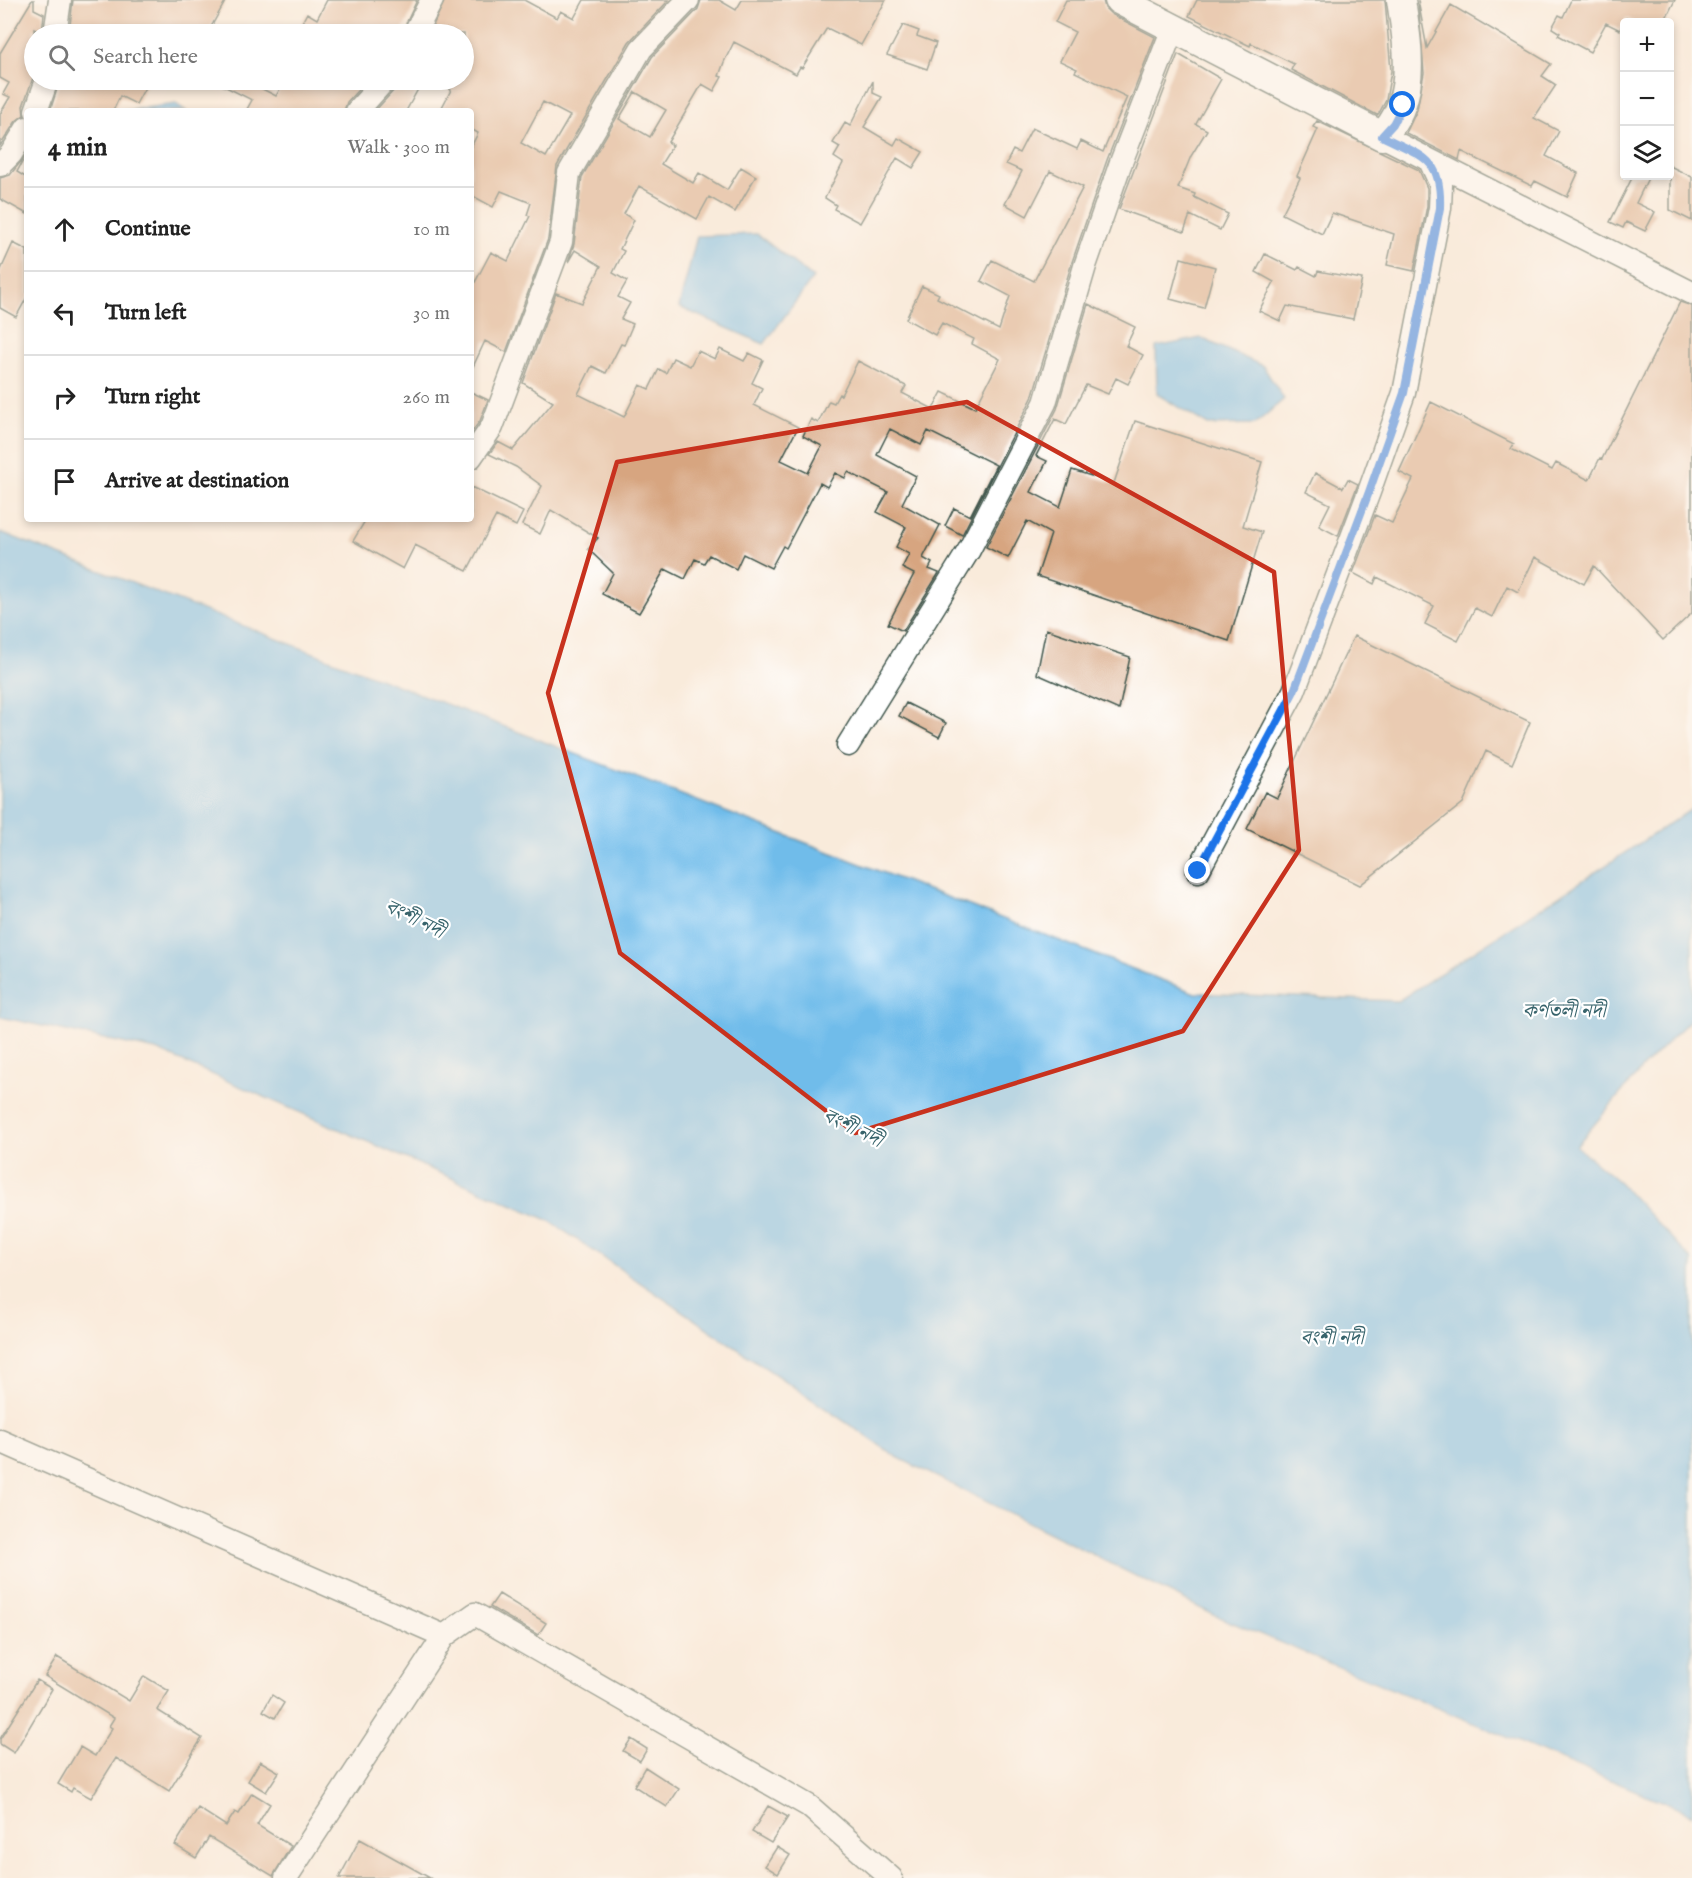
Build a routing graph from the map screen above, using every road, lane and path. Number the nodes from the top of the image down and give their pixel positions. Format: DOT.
graph roads {
  1 [pos="60,0"];
  2 [pos="432,0"];
  3 [pos="688,0"];
  4 [pos="1119,0"];
  5 [pos="1401,0"];
  6 [pos="56,24"];
  7 [pos="419,24"];
  8 [pos="1173,28"];
  9 [pos="43,90"];
  10 [pos="376,90"];
  11 [pos="37,108"];
  12 [pos="360,108"];
  13 [pos="24,134"];
  14 [pos="1382,136"];
  15 [pos="1430,160"];
  16 [pos="0,165"];
  17 [pos="1692,293"];
  18 [pos="474,453"];
  19 [pos="848,745"];
  20 [pos="1198,871"];
  21 [pos="0,1441"];
  22 [pos="444,1636"];
  23 [pos="286,1878"];
  24 [pos="891,1878"];
  1 -- 6 [label="street"];
  2 -- 7 [label="street"];
  3 -- 18 [label="street"];
  4 -- 8 [label="street"];
  5 -- 14 [label="street"];
  8 -- 14 [label="street"];
  8 -- 19 [label="street"];
  9 -- 11 [label="street"];
  10 -- 12 [label="street"];
  13 -- 16 [label="street"];
  14 -- 15 [label="street"];
  15 -- 17 [label="street"];
  15 -- 20 [label="street"];
  21 -- 22 [label="street"];
  22 -- 23 [label="street"];
  22 -- 24 [label="street"];
}
